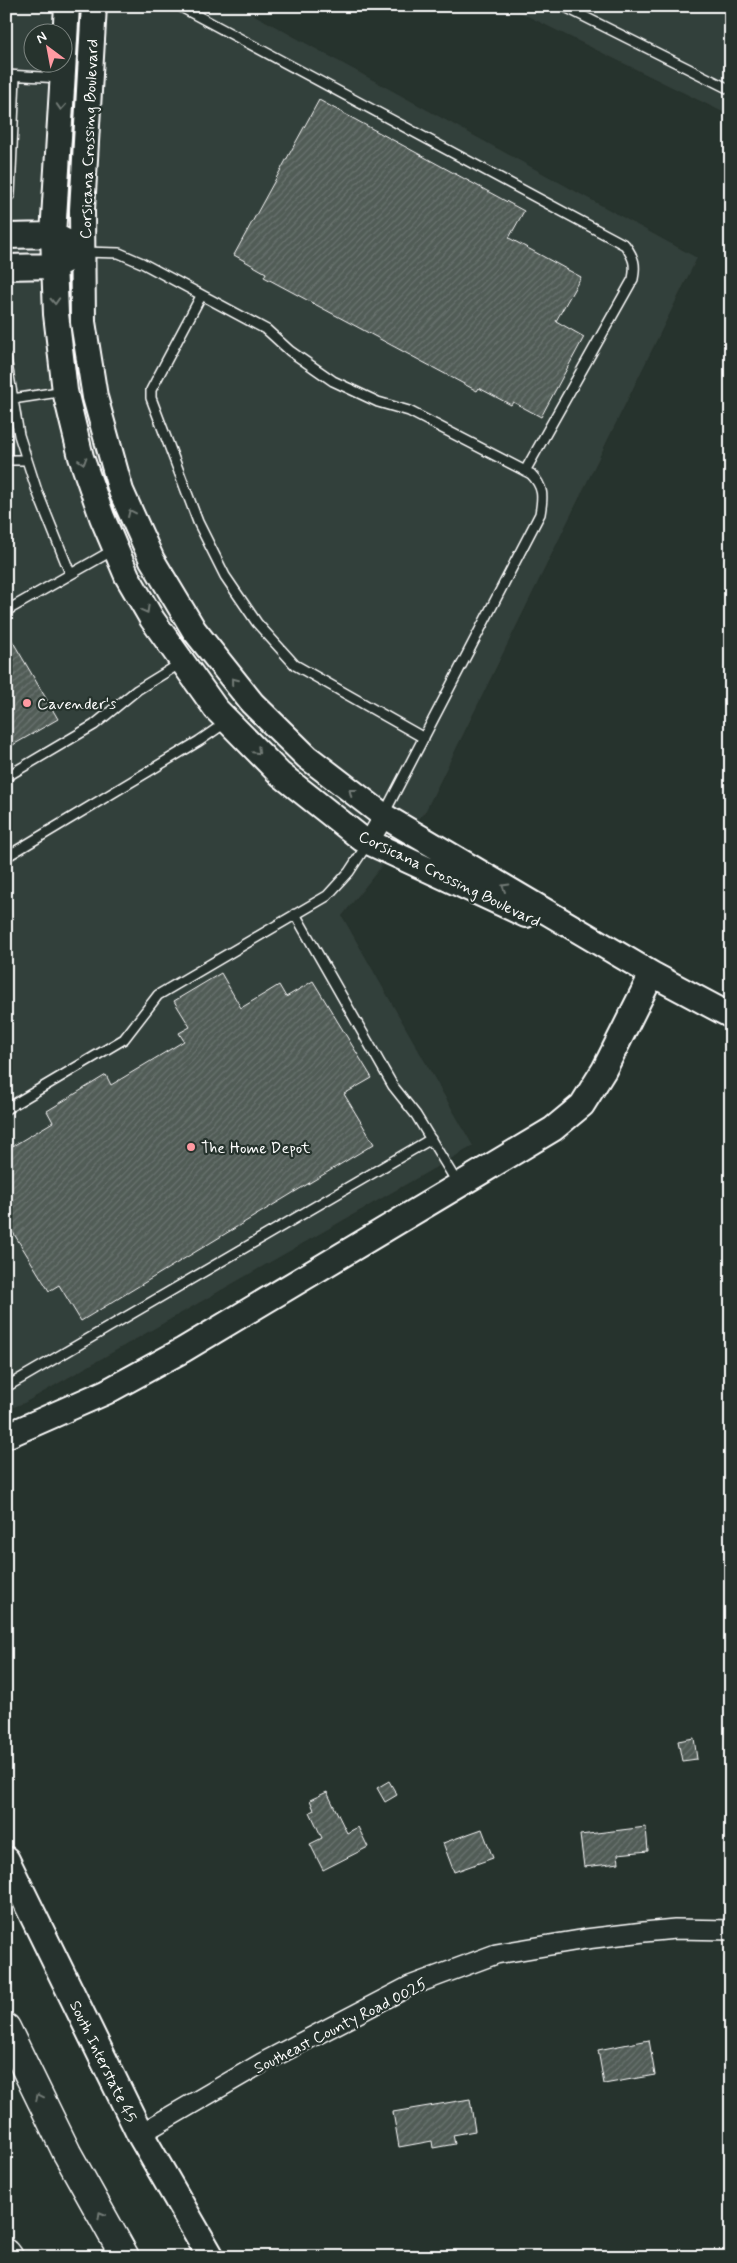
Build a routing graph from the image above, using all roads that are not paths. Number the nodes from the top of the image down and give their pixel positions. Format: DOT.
graph roads {
  1 [pos="67,6"];
  2 [pos="94,6"];
  3 [pos="179,6"];
  4 [pos="563,6"];
  5 [pos="11,76"];
  6 [pos="63,78"];
  7 [pos="731,90"];
  8 [pos="6,195"];
  9 [pos="53,235"];
  10 [pos="6,236"];
  11 [pos="84,252"];
  12 [pos="6,266"];
  13 [pos="54,266"];
  14 [pos="202,296"];
  15 [pos="6,358"];
  16 [pos="65,391"];
  17 [pos="9,400"];
  18 [pos="6,460"];
  19 [pos="27,460"];
  20 [pos="525,471"];
  21 [pos="142,538"];
  22 [pos="116,548"];
  23 [pos="70,573"];
  24 [pos="6,611"];
  25 [pos="182,662"];
  26 [pos="228,721"];
  27 [pos="424,738"];
  28 [pos="6,778"];
  29 [pos="384,816"];
  30 [pos="368,842"];
  31 [pos="6,857"];
  32 [pos="296,914"];
  33 [pos="652,974"];
  34 [pos="731,1016"];
  35 [pos="6,1109"];
  36 [pos="431,1139"];
  37 [pos="459,1185"];
  38 [pos="6,1386"];
  39 [pos="6,1436"];
  40 [pos="6,1860"];
  41 [pos="731,1930"];
  42 [pos="6,2028"];
  43 [pos="16,2064"];
  44 [pos="140,2134"];
  45 [pos="6,2253"];
  46 [pos="9,2257"];
  47 [pos="125,2257"];
  48 [pos="211,2257"];
  1 -- 6 [label="street, Corsicana Crossing Boulevard"];
  2 -- 11 [label="street, Corsicana Crossing Boulevard"];
  3 -- 20 [label="lane"];
  4 -- 7 [label="lane"];
  5 -- 6 [label="lane"];
  5 -- 8 [label="lane"];
  6 -- 9 [label="street, Corsicana Crossing Boulevard, one-way"];
  9 -- 10 [label="street"];
  9 -- 11 [label="street"];
  9 -- 13 [label="street, Corsicana Crossing Boulevard"];
  11 -- 13 [label="street"];
  11 -- 14 [label="lane"];
  21 -- 11 [label="street, Corsicana Crossing Boulevard, one-way"];
  12 -- 13 [label="street"];
  13 -- 16 [label="street, Corsicana Crossing Boulevard, one-way"];
  14 -- 20 [label="lane"];
  14 -- 27 [label="lane"];
  15 -- 17 [label="lane"];
  16 -- 17 [label="lane"];
  16 -- 22 [label="street, Corsicana Crossing Boulevard, one-way"];
  17 -- 19 [label="lane"];
  18 -- 19 [label="lane"];
  19 -- 23 [label="lane"];
  20 -- 27 [label="lane"];
  21 -- 22 [label="street"];
  29 -- 21 [label="street, Corsicana Crossing Boulevard, one-way"];
  22 -- 23 [label="lane"];
  22 -- 25 [label="street, Corsicana Crossing Boulevard, one-way"];
  23 -- 24 [label="lane"];
  25 -- 26 [label="street, Corsicana Crossing Boulevard"];
  25 -- 28 [label="lane"];
  26 -- 30 [label="street, Corsicana Crossing Boulevard, one-way"];
  26 -- 31 [label="lane"];
  27 -- 29 [label="lane"];
  29 -- 30 [label="street"];
  33 -- 29 [label="street, Corsicana Crossing Boulevard, one-way"];
  30 -- 32 [label="lane"];
  30 -- 33 [label="street, Corsicana Crossing Boulevard"];
  32 -- 35 [label="lane"];
  32 -- 36 [label="lane"];
  33 -- 34 [label="street, Corsicana Crossing Boulevard"];
  33 -- 37 [label="street"];
  36 -- 37 [label="lane"];
  36 -- 38 [label="lane"];
  37 -- 39 [label="street"];
  40 -- 44 [label="main road, South Interstate 45"];
  41 -- 44 [label="street, Southeast County Road 0025"];
  42 -- 43 [label="highway"];
  47 -- 43 [label="highway, one-way"];
  44 -- 48 [label="main road, South Interstate 45"];
  45 -- 46 [label="highway"];
}
